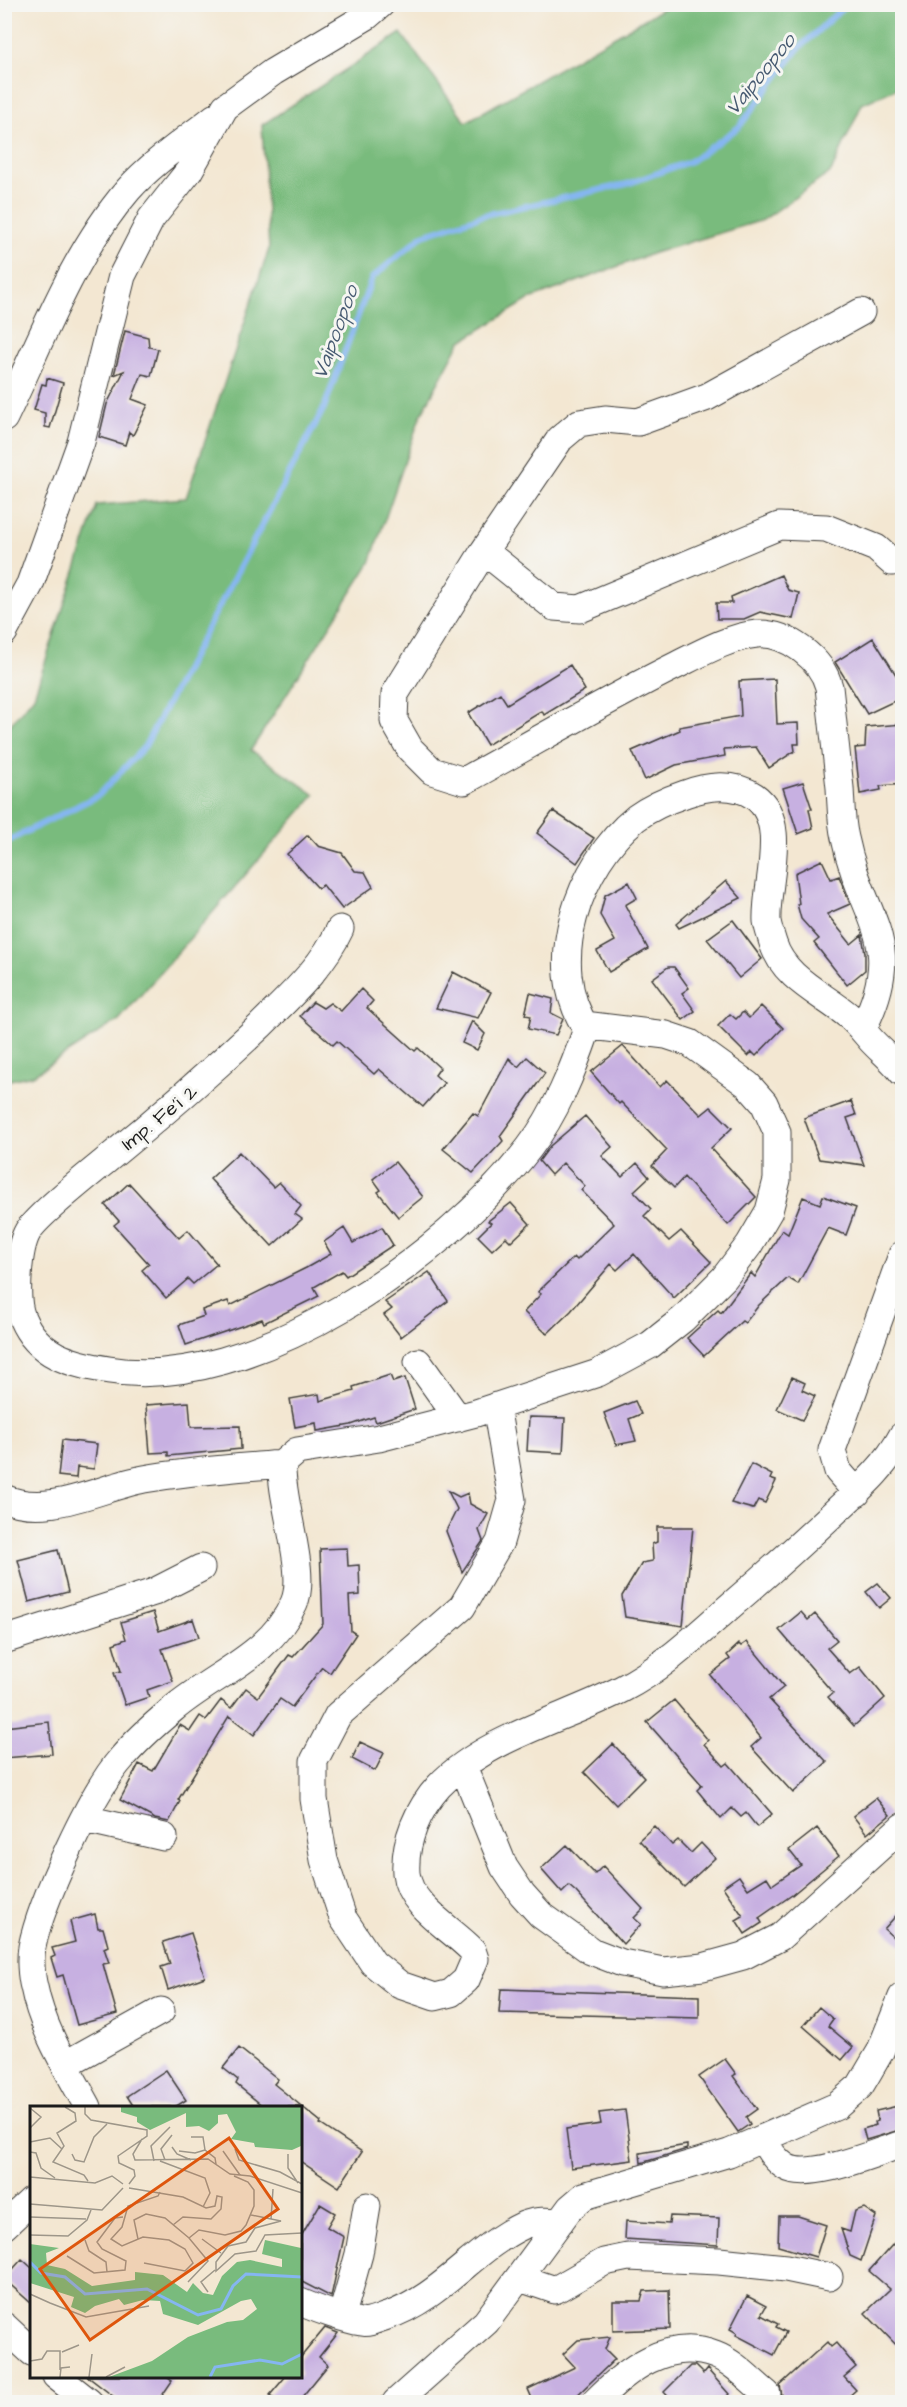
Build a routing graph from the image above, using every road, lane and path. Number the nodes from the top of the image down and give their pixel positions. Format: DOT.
graph roads {
  1 [pos="381,4"];
  2 [pos="225,108"];
  3 [pos="861,312"];
  4 [pos="4,418"];
  5 [pos="484,551"];
  6 [pos="892,562"];
  7 [pos="4,632"];
  8 [pos="340,929"];
  9 [pos="584,1025"];
  10 [pos="863,1028"];
  11 [pos="903,1072"];
  12 [pos="903,1254"];
  13 [pos="418,1362"];
  14 [pos="496,1406"];
  15 [pos="458,1418"];
  16 [pos="903,1436"];
  17 [pos="282,1464"];
  18 [pos="857,1493"];
  19 [pos="4,1498"];
  20 [pos="201,1568"];
  21 [pos="4,1640"];
  22 [pos="463,1766"];
  23 [pos="85,1819"];
  24 [pos="903,1827"];
  25 [pos="164,1837"];
  26 [pos="903,1997"];
  27 [pos="161,2011"];
  28 [pos="66,2064"];
  29 [pos="87,2106"];
  30 [pos="763,2139"];
  31 [pos="903,2144"];
  32 [pos="30,2202"];
  33 [pos="367,2206"];
  34 [pos="560,2222"];
  35 [pos="4,2226"];
  36 [pos="829,2277"];
  37 [pos="520,2278"];
  38 [pos="302,2303"];
  39 [pos="342,2315"];
  40 [pos="4,2326"];
  41 [pos="30,2350"];
  42 [pos="57,2377"];
  43 [pos="767,2394"];
  44 [pos="88,2403"];
  45 [pos="396,2403"];
  46 [pos="595,2403"];
  1 -- 2 [label="street"];
  2 -- 4 [label="street"];
  2 -- 7 [label="street"];
  3 -- 5 [label="street"];
  5 -- 6 [label="street"];
  5 -- 10 [label="street"];
  8 -- 9 [label="street, Imp. Fe'i 2"];
  9 -- 10 [label="street"];
  9 -- 14 [label="street"];
  10 -- 11 [label="street"];
  12 -- 18 [label="street"];
  13 -- 15 [label="street"];
  14 -- 15 [label="street"];
  14 -- 22 [label="street"];
  15 -- 17 [label="street"];
  16 -- 18 [label="street"];
  17 -- 19 [label="street"];
  17 -- 23 [label="street"];
  18 -- 22 [label="street"];
  20 -- 21 [label="street"];
  22 -- 24 [label="street"];
  23 -- 25 [label="street"];
  23 -- 28 [label="street"];
  26 -- 30 [label="street"];
  27 -- 28 [label="street"];
  28 -- 29 [label="street"];
  30 -- 31 [label="street"];
  30 -- 34 [label="street"];
  32 -- 35 [label="street"];
  33 -- 39 [label="street"];
  34 -- 37 [label="street"];
  34 -- 39 [label="street"];
  36 -- 37 [label="street"];
  37 -- 45 [label="street"];
  38 -- 39 [label="street"];
  40 -- 41 [label="street"];
  42 -- 44 [label="street"];
  43 -- 46 [label="street"];
}
